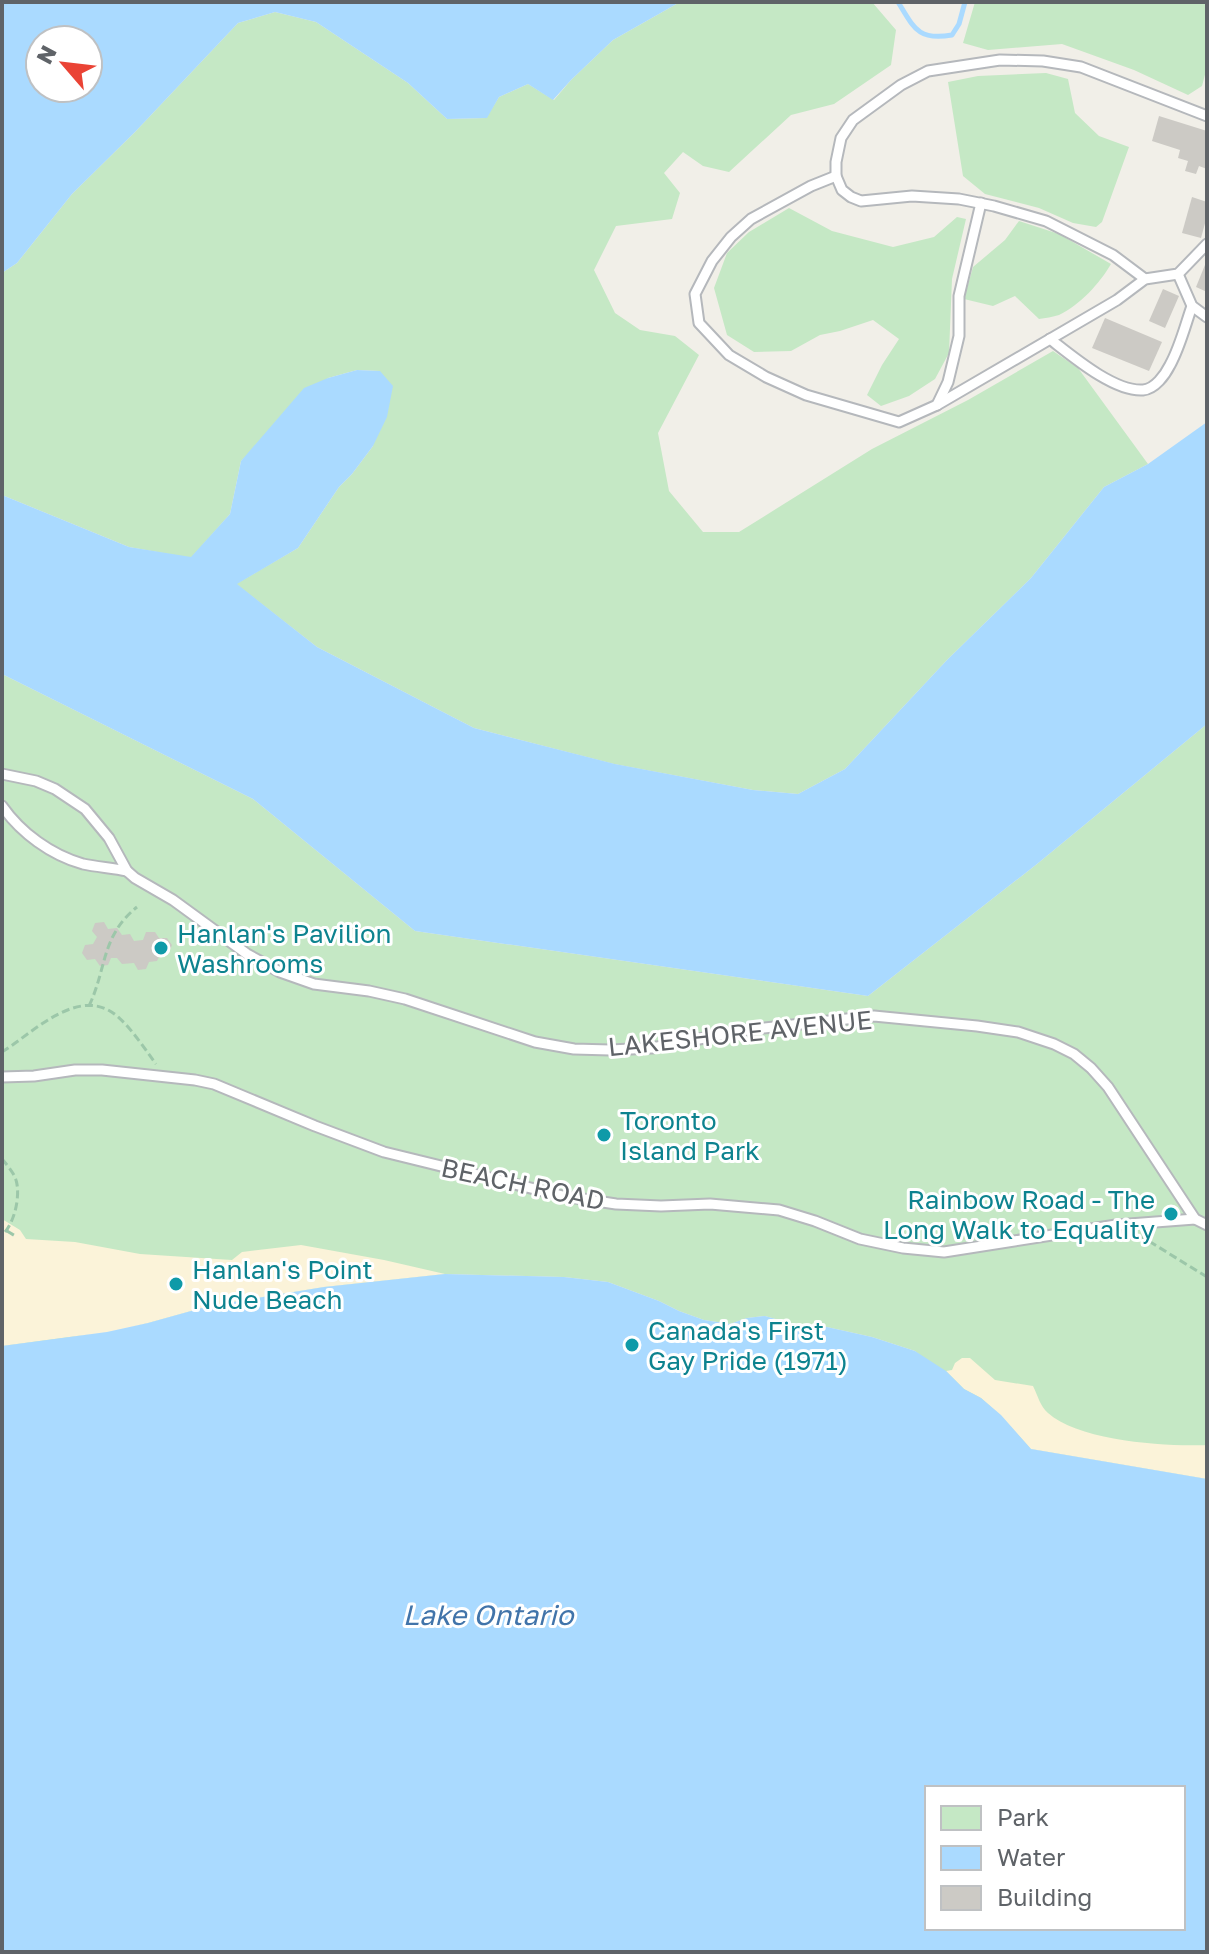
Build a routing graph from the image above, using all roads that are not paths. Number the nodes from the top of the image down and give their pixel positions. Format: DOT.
graph roads {
  1 [pos="1207,116"];
  2 [pos="836,176"];
  3 [pos="981,203"];
  4 [pos="1207,244"];
  5 [pos="1178,274"];
  6 [pos="1145,279"];
  7 [pos="1192,306"];
  8 [pos="1207,317"];
  9 [pos="1050,339"];
  10 [pos="937,405"];
  11 [pos="2,774"];
  12 [pos="2,806"];
  13 [pos="127,871"];
  14 [pos="2,1077"];
  15 [pos="1195,1219"];
  16 [pos="1207,1225"];
  1 -- 2 [label="lane"];
  2 -- 3 [label="lane"];
  2 -- 10 [label="lane"];
  3 -- 6 [label="lane"];
  3 -- 10 [label="lane"];
  4 -- 5 [label="lane"];
  5 -- 6 [label="lane"];
  5 -- 7 [label="lane"];
  6 -- 9 [label="lane"];
  7 -- 8 [label="lane"];
  7 -- 9 [label="lane"];
  9 -- 10 [label="lane"];
  11 -- 13 [label="lane, LAKESHORE AVENUE"];
  12 -- 13 [label="lane, LAKESHORE AVENUE"];
  13 -- 15 [label="lane, LAKESHORE AVENUE"];
  14 -- 15 [label="lane, BEACH ROAD"];
  15 -- 16 [label="lane"];
}
